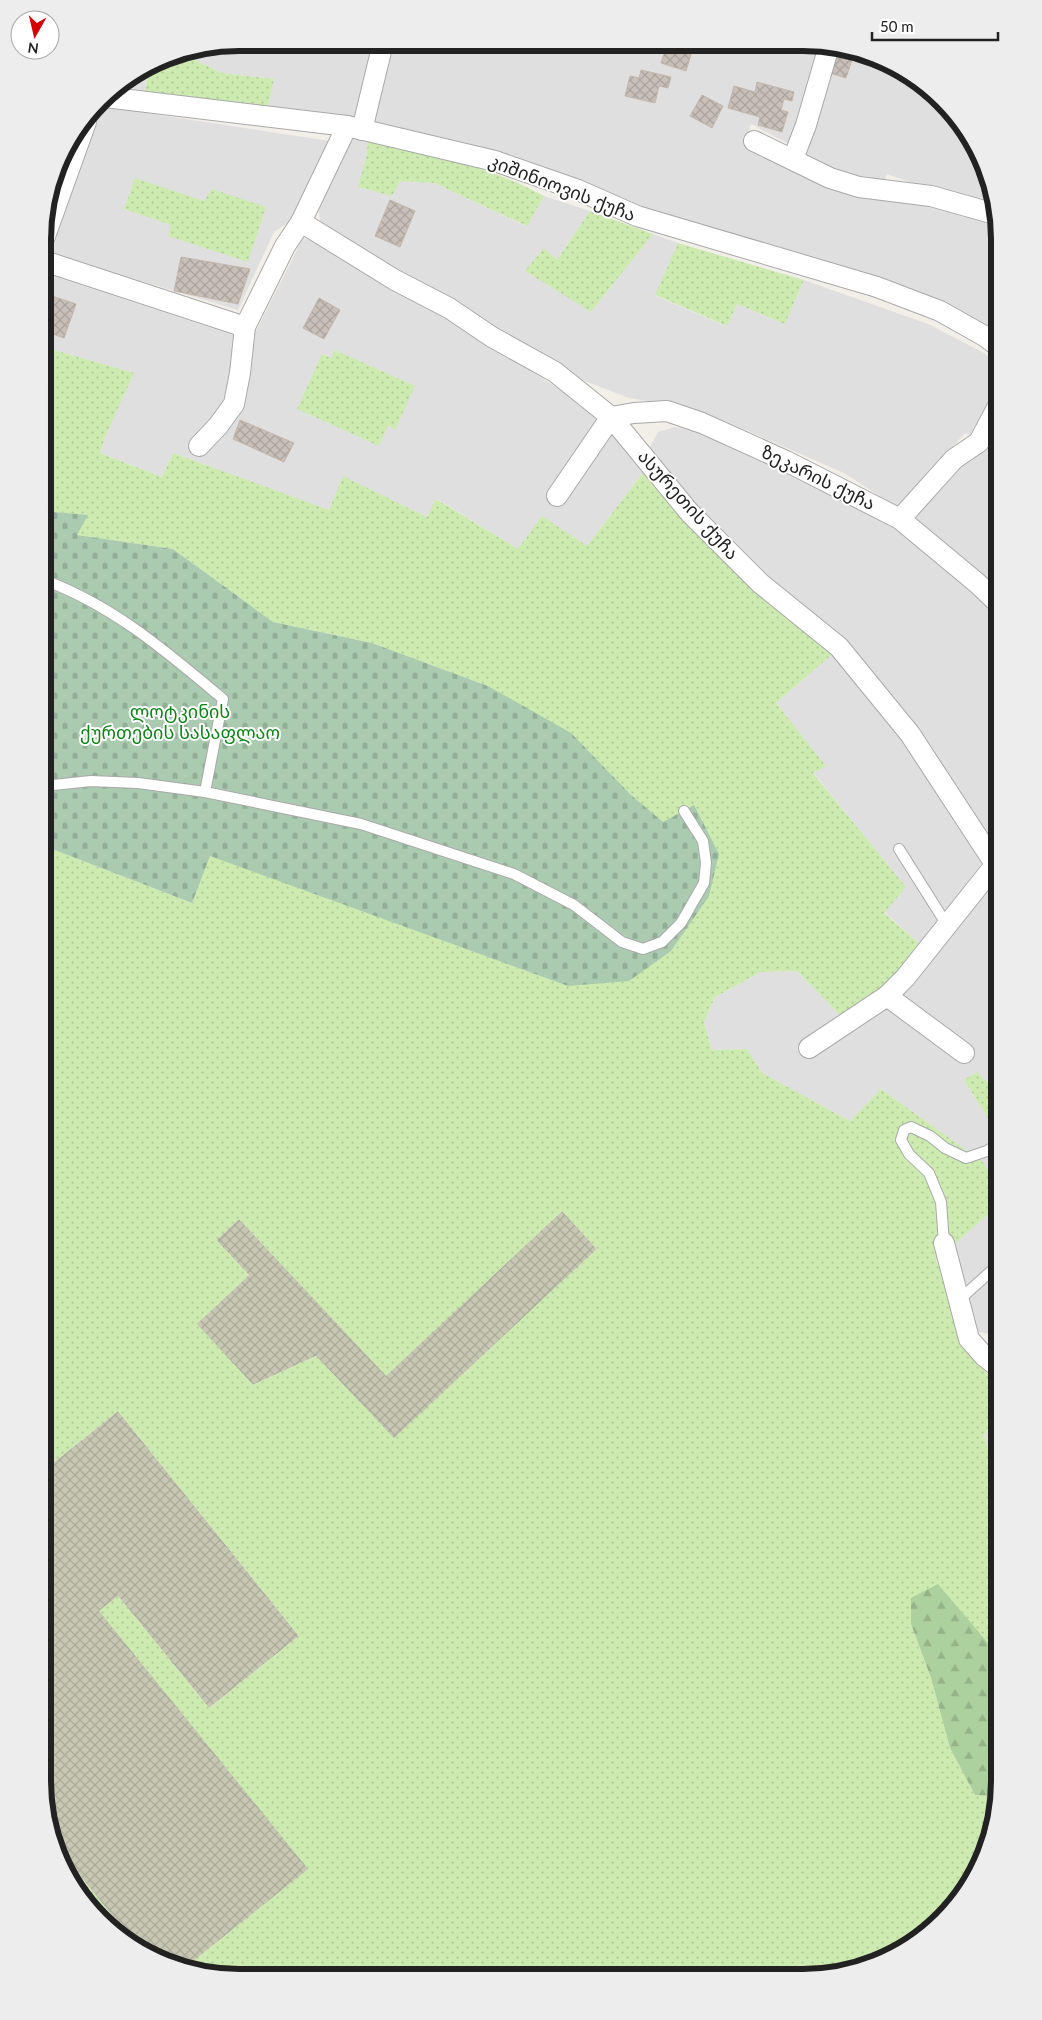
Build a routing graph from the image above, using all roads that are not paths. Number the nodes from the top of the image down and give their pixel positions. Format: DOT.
graph roads {
  1 [pos="380,51"];
  2 [pos="827,53"];
  3 [pos="115,98"];
  4 [pos="354,128"];
  5 [pos="754,141"];
  6 [pos="793,159"];
  7 [pos="989,212"];
  8 [pos="301,222"];
  9 [pos="51,264"];
  10 [pos="245,327"];
  11 [pos="991,340"];
  12 [pos="611,417"];
  13 [pos="991,420"];
  14 [pos="199,446"];
  15 [pos="557,496"];
  16 [pos="900,519"];
  17 [pos="51,583"];
  18 [pos="991,596"];
  19 [pos="51,784"];
  20 [pos="205,792"];
  21 [pos="684,811"];
  22 [pos="899,849"];
  23 [pos="991,855"];
  24 [pos="991,873"];
  25 [pos="947,926"];
  26 [pos="887,996"];
  27 [pos="809,1048"];
  28 [pos="964,1053"];
  29 [pos="991,1148"];
  30 [pos="944,1243"];
  31 [pos="991,1271"];
  32 [pos="958,1300"];
  33 [pos="991,1362"];
  1 -- 4 [label="street"];
  2 -- 6 [label="street"];
  3 -- 4 [label="street, კიშინიოვის ქუჩა"];
  4 -- 8 [label="street"];
  4 -- 11 [label="street, კიშინიოვის ქუჩა"];
  5 -- 6 [label="street"];
  6 -- 7 [label="street"];
  8 -- 10 [label="street"];
  8 -- 12 [label="street, ასურეთის ქუჩა"];
  9 -- 10 [label="street"];
  10 -- 14 [label="street"];
  12 -- 15 [label="street"];
  12 -- 16 [label="street, ზეკარის ქუჩა"];
  12 -- 23 [label="street, ასურეთის ქუჩა"];
  13 -- 16 [label="street"];
  16 -- 18 [label="street, ზეკარის ქუჩა"];
  17 -- 20 [label="lane"];
  19 -- 20 [label="lane"];
  20 -- 21 [label="lane"];
  22 -- 25 [label="lane"];
  24 -- 25 [label="street"];
  25 -- 26 [label="street"];
  26 -- 27 [label="street"];
  26 -- 28 [label="street"];
  29 -- 30 [label="lane"];
  30 -- 32 [label="street"];
  31 -- 32 [label="lane"];
  32 -- 33 [label="street"];
}
